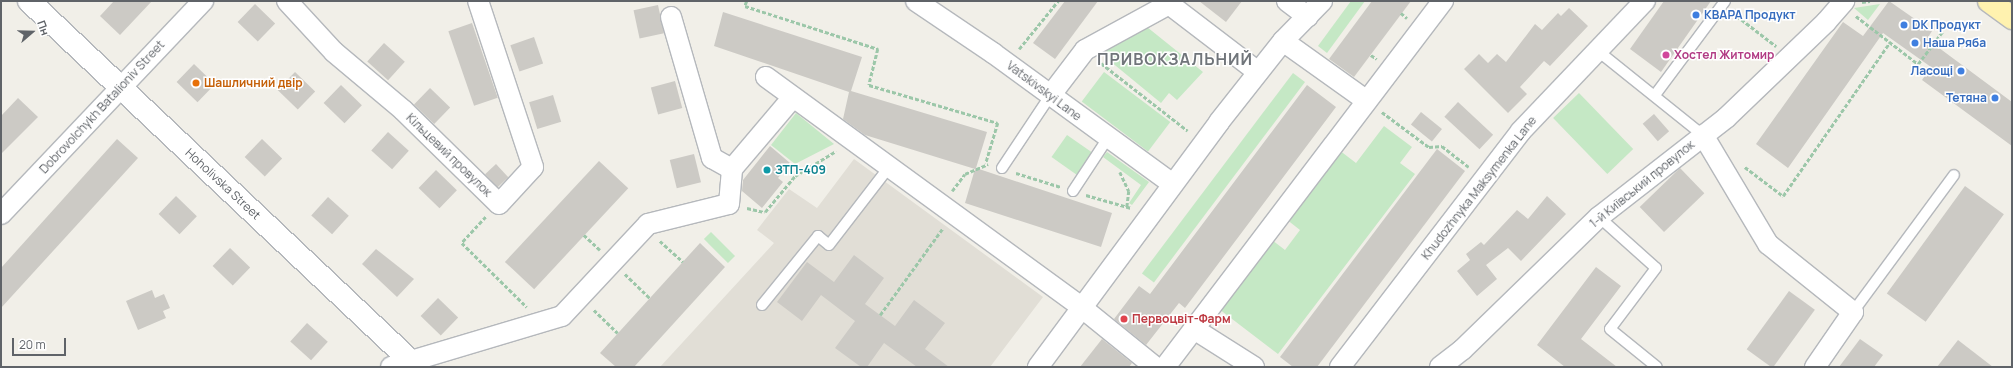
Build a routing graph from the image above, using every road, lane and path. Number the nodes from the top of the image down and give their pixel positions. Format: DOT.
graph roads {
  1 [pos="29,1"];
  2 [pos="203,1"];
  3 [pos="287,1"];
  4 [pos="478,1"];
  5 [pos="747,1"];
  6 [pos="916,1"];
  7 [pos="1058,1"];
  8 [pos="1287,1"];
  9 [pos="1322,1"];
  10 [pos="1443,1"];
  11 [pos="1645,1"];
  12 [pos="1989,1"];
  13 [pos="1724,3"];
  14 [pos="1842,3"];
  15 [pos="671,17"];
  16 [pos="1308,17"];
  17 [pos="2012,18"];
  18 [pos="1943,31"];
  19 [pos="1284,41"];
  20 [pos="1890,42"];
  21 [pos="1085,50"];
  22 [pos="1598,51"];
  23 [pos="1790,56"];
  24 [pos="1008,64"];
  25 [pos="1258,72"];
  26 [pos="766,77"];
  27 [pos="120,87"];
  28 [pos="1655,95"];
  29 [pos="1050,96"];
  30 [pos="794,97"];
  31 [pos="1367,101"];
  32 [pos="1703,135"];
  33 [pos="1108,138"];
  34 [pos="854,141"];
  35 [pos="1202,142"];
  36 [pos="1097,155"];
  37 [pos="986,163"];
  38 [pos="1740,163"];
  39 [pos="889,167"];
  40 [pos="1002,168"];
  41 [pos="732,169"];
  42 [pos="1954,174"];
  43 [pos="1484,179"];
  44 [pos="1171,183"];
  45 [pos="1074,191"];
  46 [pos="499,204"];
  47 [pos="729,204"];
  48 [pos="1127,207"];
  49 [pos="1,214"];
  50 [pos="1149,214"];
  51 [pos="944,215"];
  52 [pos="1599,217"];
  53 [pos="645,227"];
  54 [pos="612,262"];
  55 [pos="683,262"];
  56 [pos="580,296"];
  57 [pos="650,298"];
  58 [pos="762,306"];
  59 [pos="1081,307"];
  60 [pos="1853,312"];
  61 [pos="880,315"];
  62 [pos="534,324"];
  63 [pos="1194,329"];
  64 [pos="618,333"];
  65 [pos="415,365"];
  66 [pos="391,367"];
  67 [pos="1038,367"];
  68 [pos="1155,367"];
  69 [pos="1165,367"];
  70 [pos="1254,367"];
  71 [pos="1340,367"];
  72 [pos="1440,367"];
  73 [pos="1657,367"];
  74 [pos="1815,367"];
  1 -- 27 [label="street, Hoholivska Street"];
  2 -- 27 [label="street, Dobrovolchykh Batalioniv Street"];
  3 -- 46 [label="street, Кільцевий провулок"];
  4 -- 46 [label="street, Кільцевий провулок"];
  5 -- 37 [label="path"];
  6 -- 24 [label="street, Vatskivskyi Lane"];
  7 -- 24 [label="path"];
  8 -- 16 [label="street"];
  9 -- 16 [label="street"];
  10 -- 31 [label="street"];
  11 -- 22 [label="street, Khudozhnyka Maksymenka Lane"];
  12 -- 17 [label="main road"];
  13 -- 23 [label="path"];
  13 -- 28 [label="lane"];
  14 -- 20 [label="path"];
  14 -- 23 [label="street, 1-й Київський провулок"];
  15 -- 41 [label="street"];
  16 -- 19 [label="street"];
  18 -- 20 [label="path"];
  19 -- 25 [label="street"];
  19 -- 31 [label="street"];
  20 -- 38 [label="path"];
  21 -- 25 [label="street"];
  21 -- 29 [label="street"];
  21 -- 35 [label="path"];
  22 -- 28 [label="lane"];
  22 -- 43 [label="street, Khudozhnyka Maksymenka Lane"];
  23 -- 32 [label="street, 1-й Київський провулок"];
  24 -- 29 [label="street, Vatskivskyi Lane"];
  25 -- 35 [label="street"];
  26 -- 30 [label="street"];
  27 -- 49 [label="street, Dobrovolchykh Batalioniv Street"];
  27 -- 65 [label="street, Hoholivska Street"];
  28 -- 32 [label="lane"];
  29 -- 33 [label="street, Vatskivskyi Lane"];
  29 -- 40 [label="lane"];
  30 -- 34 [label="street"];
  30 -- 41 [label="street"];
  31 -- 43 [label="path"];
  31 -- 63 [label="street"];
  32 -- 52 [label="street, 1-й Київський провулок"];
  32 -- 60 [label="street"];
  33 -- 36 [label="lane"];
  33 -- 44 [label="street, Vatskivskyi Lane"];
  34 -- 39 [label="street"];
  34 -- 47 [label="path"];
  35 -- 44 [label="street"];
  36 -- 45 [label="lane"];
  36 -- 48 [label="path"];
  37 -- 40 [label="path"];
  37 -- 51 [label="path"];
  39 -- 51 [label="street"];
  39 -- 58 [label="lane"];
  40 -- 45 [label="path"];
  41 -- 47 [label="street"];
  42 -- 60 [label="lane"];
  43 -- 71 [label="street, Khudozhnyka Maksymenka Lane"];
  44 -- 50 [label="street"];
  45 -- 48 [label="path"];
  46 -- 62 [label="path"];
  47 -- 53 [label="street"];
  48 -- 50 [label="path"];
  50 -- 59 [label="street"];
  51 -- 59 [label="street"];
  51 -- 61 [label="path"];
  52 -- 72 [label="street, 1-й Київський провулок"];
  52 -- 73 [label="lane"];
  53 -- 54 [label="street"];
  53 -- 55 [label="path"];
  54 -- 56 [label="street"];
  54 -- 57 [label="path"];
  56 -- 62 [label="street"];
  56 -- 64 [label="path"];
  59 -- 67 [label="street"];
  59 -- 68 [label="street"];
  60 -- 74 [label="street"];
  62 -- 65 [label="street"];
  63 -- 69 [label="street"];
  63 -- 70 [label="street"];
  65 -- 66 [label="street"];
}
